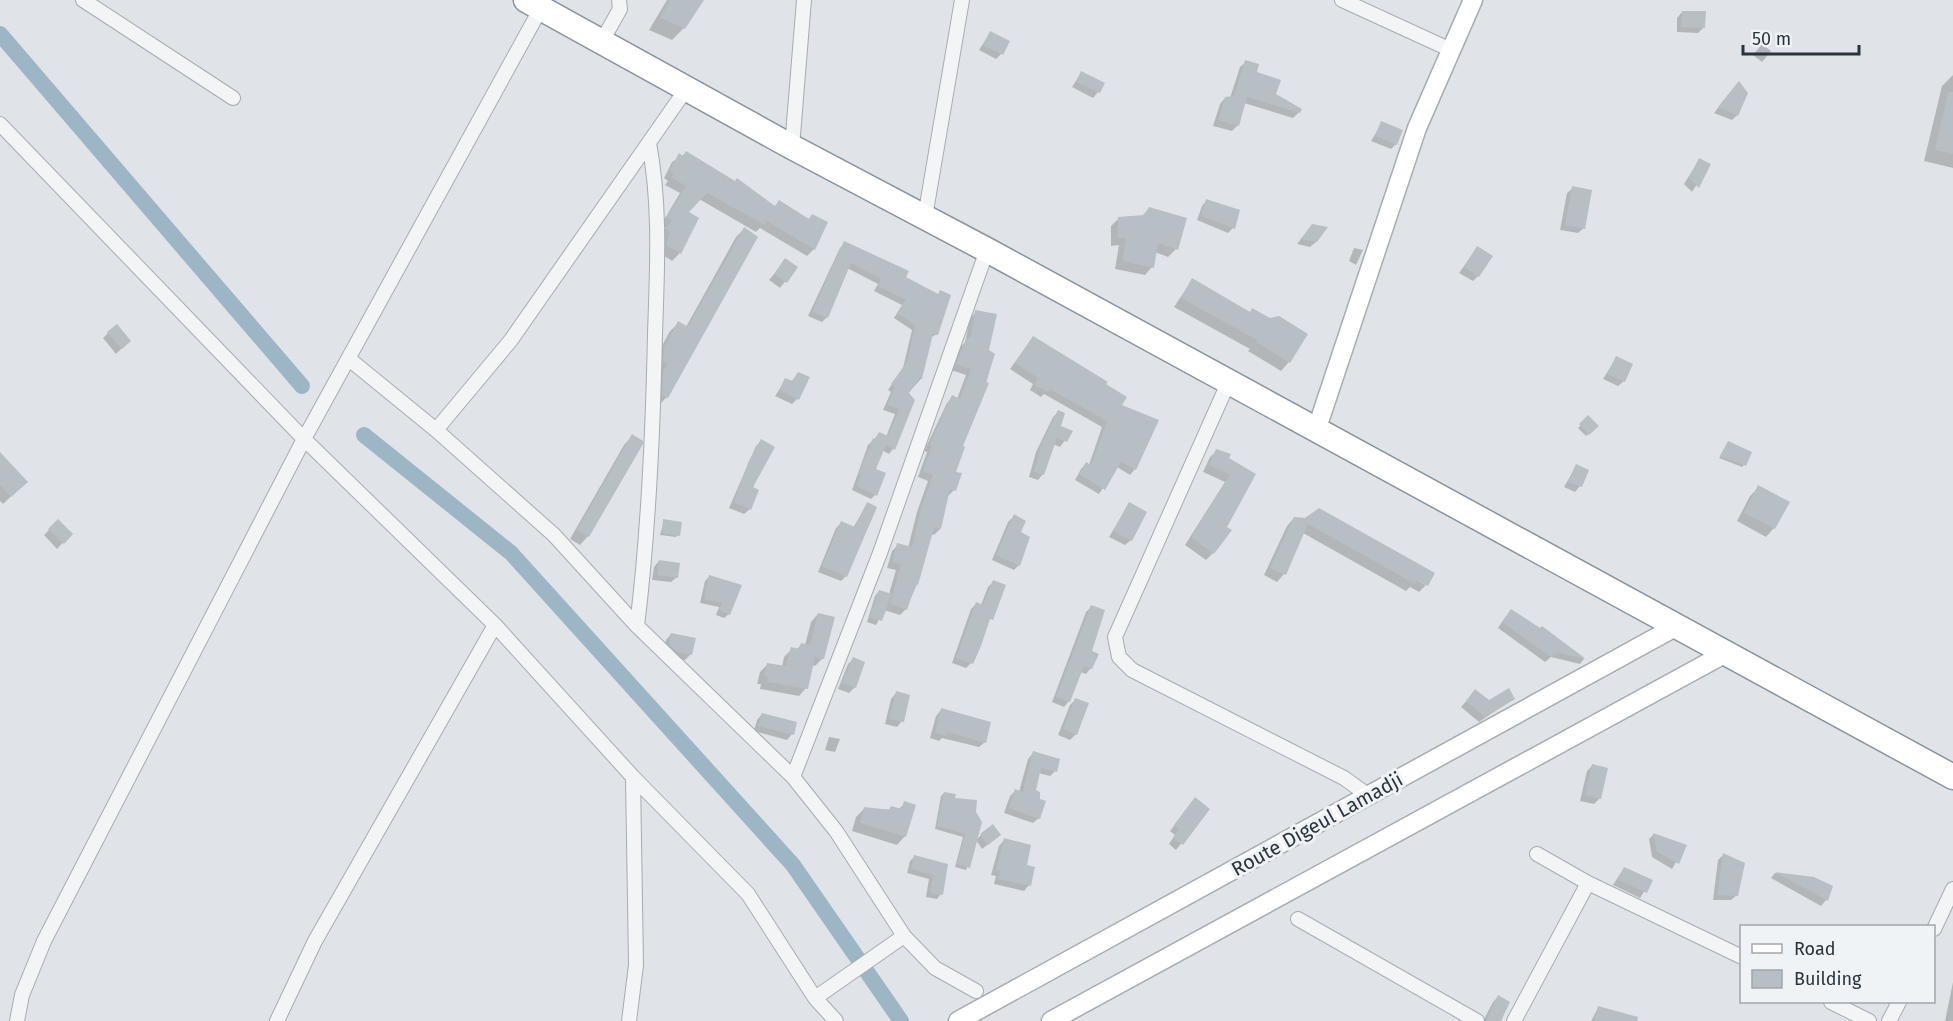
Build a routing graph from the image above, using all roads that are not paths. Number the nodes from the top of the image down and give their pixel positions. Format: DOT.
graph roads {
  1 [pos="83,0"];
  2 [pos="619,0"];
  3 [pos="804,0"];
  4 [pos="962,0"];
  5 [pos="1342,0"];
  6 [pos="1473,0"];
  7 [pos="533,4"];
  8 [pos="602,41"];
  9 [pos="1451,50"];
  10 [pos="687,88"];
  11 [pos="233,98"];
  12 [pos="0,123"];
  13 [pos="649,143"];
  14 [pos="792,147"];
  15 [pos="925,217"];
  16 [pos="987,250"];
  17 [pos="348,359"];
  18 [pos="1228,381"];
  19 [pos="436,430"];
  20 [pos="1316,431"];
  21 [pos="304,439"];
  22 [pos="495,625"];
  23 [pos="638,626"];
  24 [pos="1677,626"];
  25 [pos="1725,653"];
  26 [pos="633,777"];
  27 [pos="793,777"];
  28 [pos="1953,777"];
  29 [pos="1368,796"];
  30 [pos="1537,854"];
  31 [pos="1588,883"];
  32 [pos="1953,889"];
  33 [pos="1298,919"];
  34 [pos="1935,927"];
  35 [pos="904,936"];
  36 [pos="1740,956"];
  37 [pos="976,991"];
  38 [pos="815,998"];
  39 [pos="1833,1003"];
  40 [pos="1898,1003"];
  41 [pos="17,1021"];
  42 [pos="277,1021"];
  43 [pos="629,1021"];
  44 [pos="836,1021"];
  45 [pos="958,1021"];
  46 [pos="1051,1021"];
  47 [pos="1477,1021"];
  48 [pos="1514,1021"];
  49 [pos="1869,1021"];
  50 [pos="1889,1021"];
  1 -- 11 [label="street"];
  2 -- 8 [label="street"];
  3 -- 14 [label="street"];
  4 -- 15 [label="street"];
  5 -- 9 [label="street"];
  6 -- 9 [label="main road"];
  7 -- 8 [label="highway"];
  7 -- 17 [label="street"];
  8 -- 10 [label="highway"];
  9 -- 20 [label="main road"];
  10 -- 13 [label="street"];
  10 -- 14 [label="highway"];
  12 -- 21 [label="street"];
  13 -- 19 [label="street"];
  13 -- 23 [label="street"];
  14 -- 15 [label="highway"];
  15 -- 16 [label="highway"];
  16 -- 18 [label="highway"];
  16 -- 27 [label="street"];
  17 -- 19 [label="street"];
  17 -- 21 [label="street"];
  18 -- 20 [label="highway"];
  18 -- 29 [label="street"];
  19 -- 23 [label="street"];
  20 -- 24 [label="highway"];
  21 -- 22 [label="street"];
  21 -- 41 [label="street"];
  22 -- 26 [label="street"];
  22 -- 42 [label="street"];
  23 -- 27 [label="street"];
  24 -- 25 [label="highway"];
  24 -- 29 [label="main road, Route Digeul Lamadji"];
  25 -- 28 [label="highway"];
  25 -- 46 [label="main road"];
  26 -- 38 [label="street"];
  26 -- 43 [label="street"];
  27 -- 35 [label="street"];
  29 -- 45 [label="main road, Route Digeul Lamadji"];
  30 -- 31 [label="street"];
  31 -- 36 [label="street"];
  31 -- 48 [label="street"];
  32 -- 34 [label="street"];
  33 -- 47 [label="street"];
  35 -- 37 [label="street"];
  35 -- 38 [label="street"];
  38 -- 44 [label="street"];
  39 -- 49 [label="street"];
  40 -- 50 [label="street"];
}
